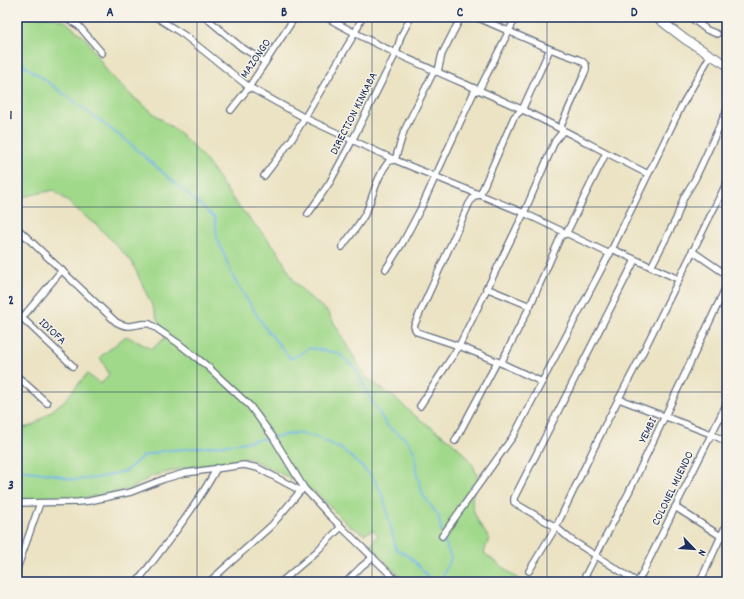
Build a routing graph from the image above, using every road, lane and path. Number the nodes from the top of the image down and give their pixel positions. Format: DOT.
graph roads {
  1 [pos="64,17"];
  2 [pos="156,17"];
  3 [pos="205,17"];
  4 [pos="295,17"];
  5 [pos="326,17"];
  6 [pos="362,17"];
  7 [pos="411,17"];
  8 [pos="461,17"];
  9 [pos="476,17"];
  10 [pos="516,17"];
  11 [pos="656,17"];
  12 [pos="690,17"];
  13 [pos="508,31"];
  14 [pos="355,33"];
  15 [pos="717,34"];
  16 [pos="550,49"];
  17 [pos="102,53"];
  18 [pos="396,53"];
  19 [pos="709,53"];
  20 [pos="265,62"];
  21 [pos="727,65"];
  22 [pos="438,71"];
  23 [pos="249,87"];
  24 [pos="479,90"];
  25 [pos="231,110"];
  26 [pos="522,110"];
  27 [pos="727,110"];
  28 [pos="306,118"];
  29 [pos="563,131"];
  30 [pos="353,139"];
  31 [pos="606,153"];
  32 [pos="395,160"];
  33 [pos="648,174"];
  34 [pos="264,176"];
  35 [pos="436,177"];
  36 [pos="727,182"];
  37 [pos="480,195"];
  38 [pos="524,213"];
  39 [pos="308,214"];
  40 [pos="17,228"];
  41 [pos="566,234"];
  42 [pos="342,247"];
  43 [pos="692,251"];
  44 [pos="611,252"];
  45 [pos="635,260"];
  46 [pos="651,267"];
  47 [pos="386,269"];
  48 [pos="62,270"];
  49 [pos="727,275"];
  50 [pos="678,279"];
  51 [pos="727,285"];
  52 [pos="486,288"];
  53 [pos="530,306"];
  54 [pos="17,313"];
  55 [pos="22,318"];
  56 [pos="459,346"];
  57 [pos="499,362"];
  58 [pos="73,366"];
  59 [pos="17,376"];
  60 [pos="542,382"];
  61 [pos="619,399"];
  62 [pos="47,403"];
  63 [pos="727,403"];
  64 [pos="420,406"];
  65 [pos="666,416"];
  66 [pos="711,434"];
  67 [pos="455,441"];
  68 [pos="727,442"];
  69 [pos="217,468"];
  70 [pos="302,489"];
  71 [pos="17,503"];
  72 [pos="40,503"];
  73 [pos="675,507"];
  74 [pos="727,523"];
  75 [pos="341,527"];
  76 [pos="556,527"];
  77 [pos="442,536"];
  78 [pos="721,536"];
  79 [pos="727,540"];
  80 [pos="596,555"];
  81 [pos="373,557"];
  82 [pos="17,569"];
  83 [pos="529,571"];
  84 [pos="137,582"];
  85 [pos="209,582"];
  86 [pos="281,582"];
  87 [pos="346,582"];
  88 [pos="398,582"];
  89 [pos="582,582"];
  90 [pos="638,582"];
  91 [pos="700,582"];
  1 -- 17 [label="street"];
  2 -- 23 [label="street"];
  3 -- 20 [label="street"];
  4 -- 20 [label="street, MAZONGO"];
  5 -- 14 [label="street"];
  6 -- 14 [label="street"];
  7 -- 18 [label="street, DIRECTION KINKABA"];
  8 -- 22 [label="street"];
  9 -- 13 [label="street"];
  10 -- 13 [label="street"];
  11 -- 19 [label="street"];
  12 -- 15 [label="street"];
  13 -- 16 [label="street"];
  13 -- 24 [label="street"];
  14 -- 18 [label="street"];
  14 -- 28 [label="street"];
  16 -- 26 [label="street"];
  16 -- 29 [label="street"];
  18 -- 22 [label="street"];
  18 -- 30 [label="street, DIRECTION KINKABA"];
  19 -- 21 [label="street"];
  19 -- 33 [label="street"];
  20 -- 23 [label="street, MAZONGO"];
  22 -- 24 [label="street"];
  22 -- 32 [label="street"];
  23 -- 25 [label="street, MAZONGO"];
  23 -- 28 [label="street"];
  24 -- 26 [label="street"];
  24 -- 35 [label="street"];
  26 -- 29 [label="street"];
  26 -- 37 [label="street"];
  27 -- 46 [label="street"];
  28 -- 30 [label="street"];
  28 -- 34 [label="street"];
  29 -- 31 [label="street"];
  29 -- 38 [label="street"];
  30 -- 32 [label="street"];
  30 -- 39 [label="street, DIRECTION KINKABA"];
  31 -- 33 [label="street"];
  31 -- 41 [label="street"];
  32 -- 35 [label="street"];
  32 -- 42 [label="street"];
  33 -- 44 [label="street"];
  35 -- 37 [label="street"];
  35 -- 47 [label="street"];
  36 -- 43 [label="street"];
  37 -- 38 [label="street"];
  37 -- 56 [label="street"];
  38 -- 41 [label="street"];
  38 -- 52 [label="street"];
  40 -- 48 [label="street"];
  41 -- 44 [label="street"];
  41 -- 53 [label="street"];
  43 -- 49 [label="street"];
  43 -- 50 [label="street"];
  44 -- 45 [label="street"];
  44 -- 60 [label="street"];
  45 -- 46 [label="street"];
  45 -- 76 [label="street"];
  46 -- 50 [label="street"];
  48 -- 55 [label="street"];
  48 -- 70 [label="street"];
  50 -- 61 [label="street"];
  51 -- 65 [label="street, YEMBI"];
  52 -- 53 [label="street"];
  52 -- 56 [label="street"];
  53 -- 57 [label="street"];
  54 -- 55 [label="street, IDIOFA"];
  55 -- 58 [label="street, IDIOFA"];
  56 -- 57 [label="street"];
  56 -- 64 [label="street"];
  57 -- 60 [label="street"];
  57 -- 67 [label="street"];
  59 -- 62 [label="street"];
  60 -- 77 [label="street"];
  61 -- 65 [label="street"];
  61 -- 76 [label="street"];
  63 -- 66 [label="street, COLONEL MUENDO"];
  65 -- 66 [label="street"];
  65 -- 80 [label="street, YEMBI"];
  66 -- 68 [label="street"];
  66 -- 73 [label="street, COLONEL MUENDO"];
  69 -- 70 [label="street"];
  69 -- 72 [label="street"];
  69 -- 84 [label="street"];
  70 -- 75 [label="street"];
  70 -- 85 [label="street"];
  71 -- 72 [label="street"];
  72 -- 82 [label="street"];
  73 -- 78 [label="street"];
  73 -- 90 [label="street, COLONEL MUENDO"];
  74 -- 78 [label="street"];
  75 -- 81 [label="street"];
  75 -- 86 [label="street"];
  76 -- 80 [label="street"];
  76 -- 83 [label="street"];
  78 -- 79 [label="street"];
  78 -- 91 [label="street"];
  80 -- 89 [label="street, YEMBI"];
  80 -- 90 [label="street"];
  81 -- 87 [label="street"];
  81 -- 88 [label="street"];
}
